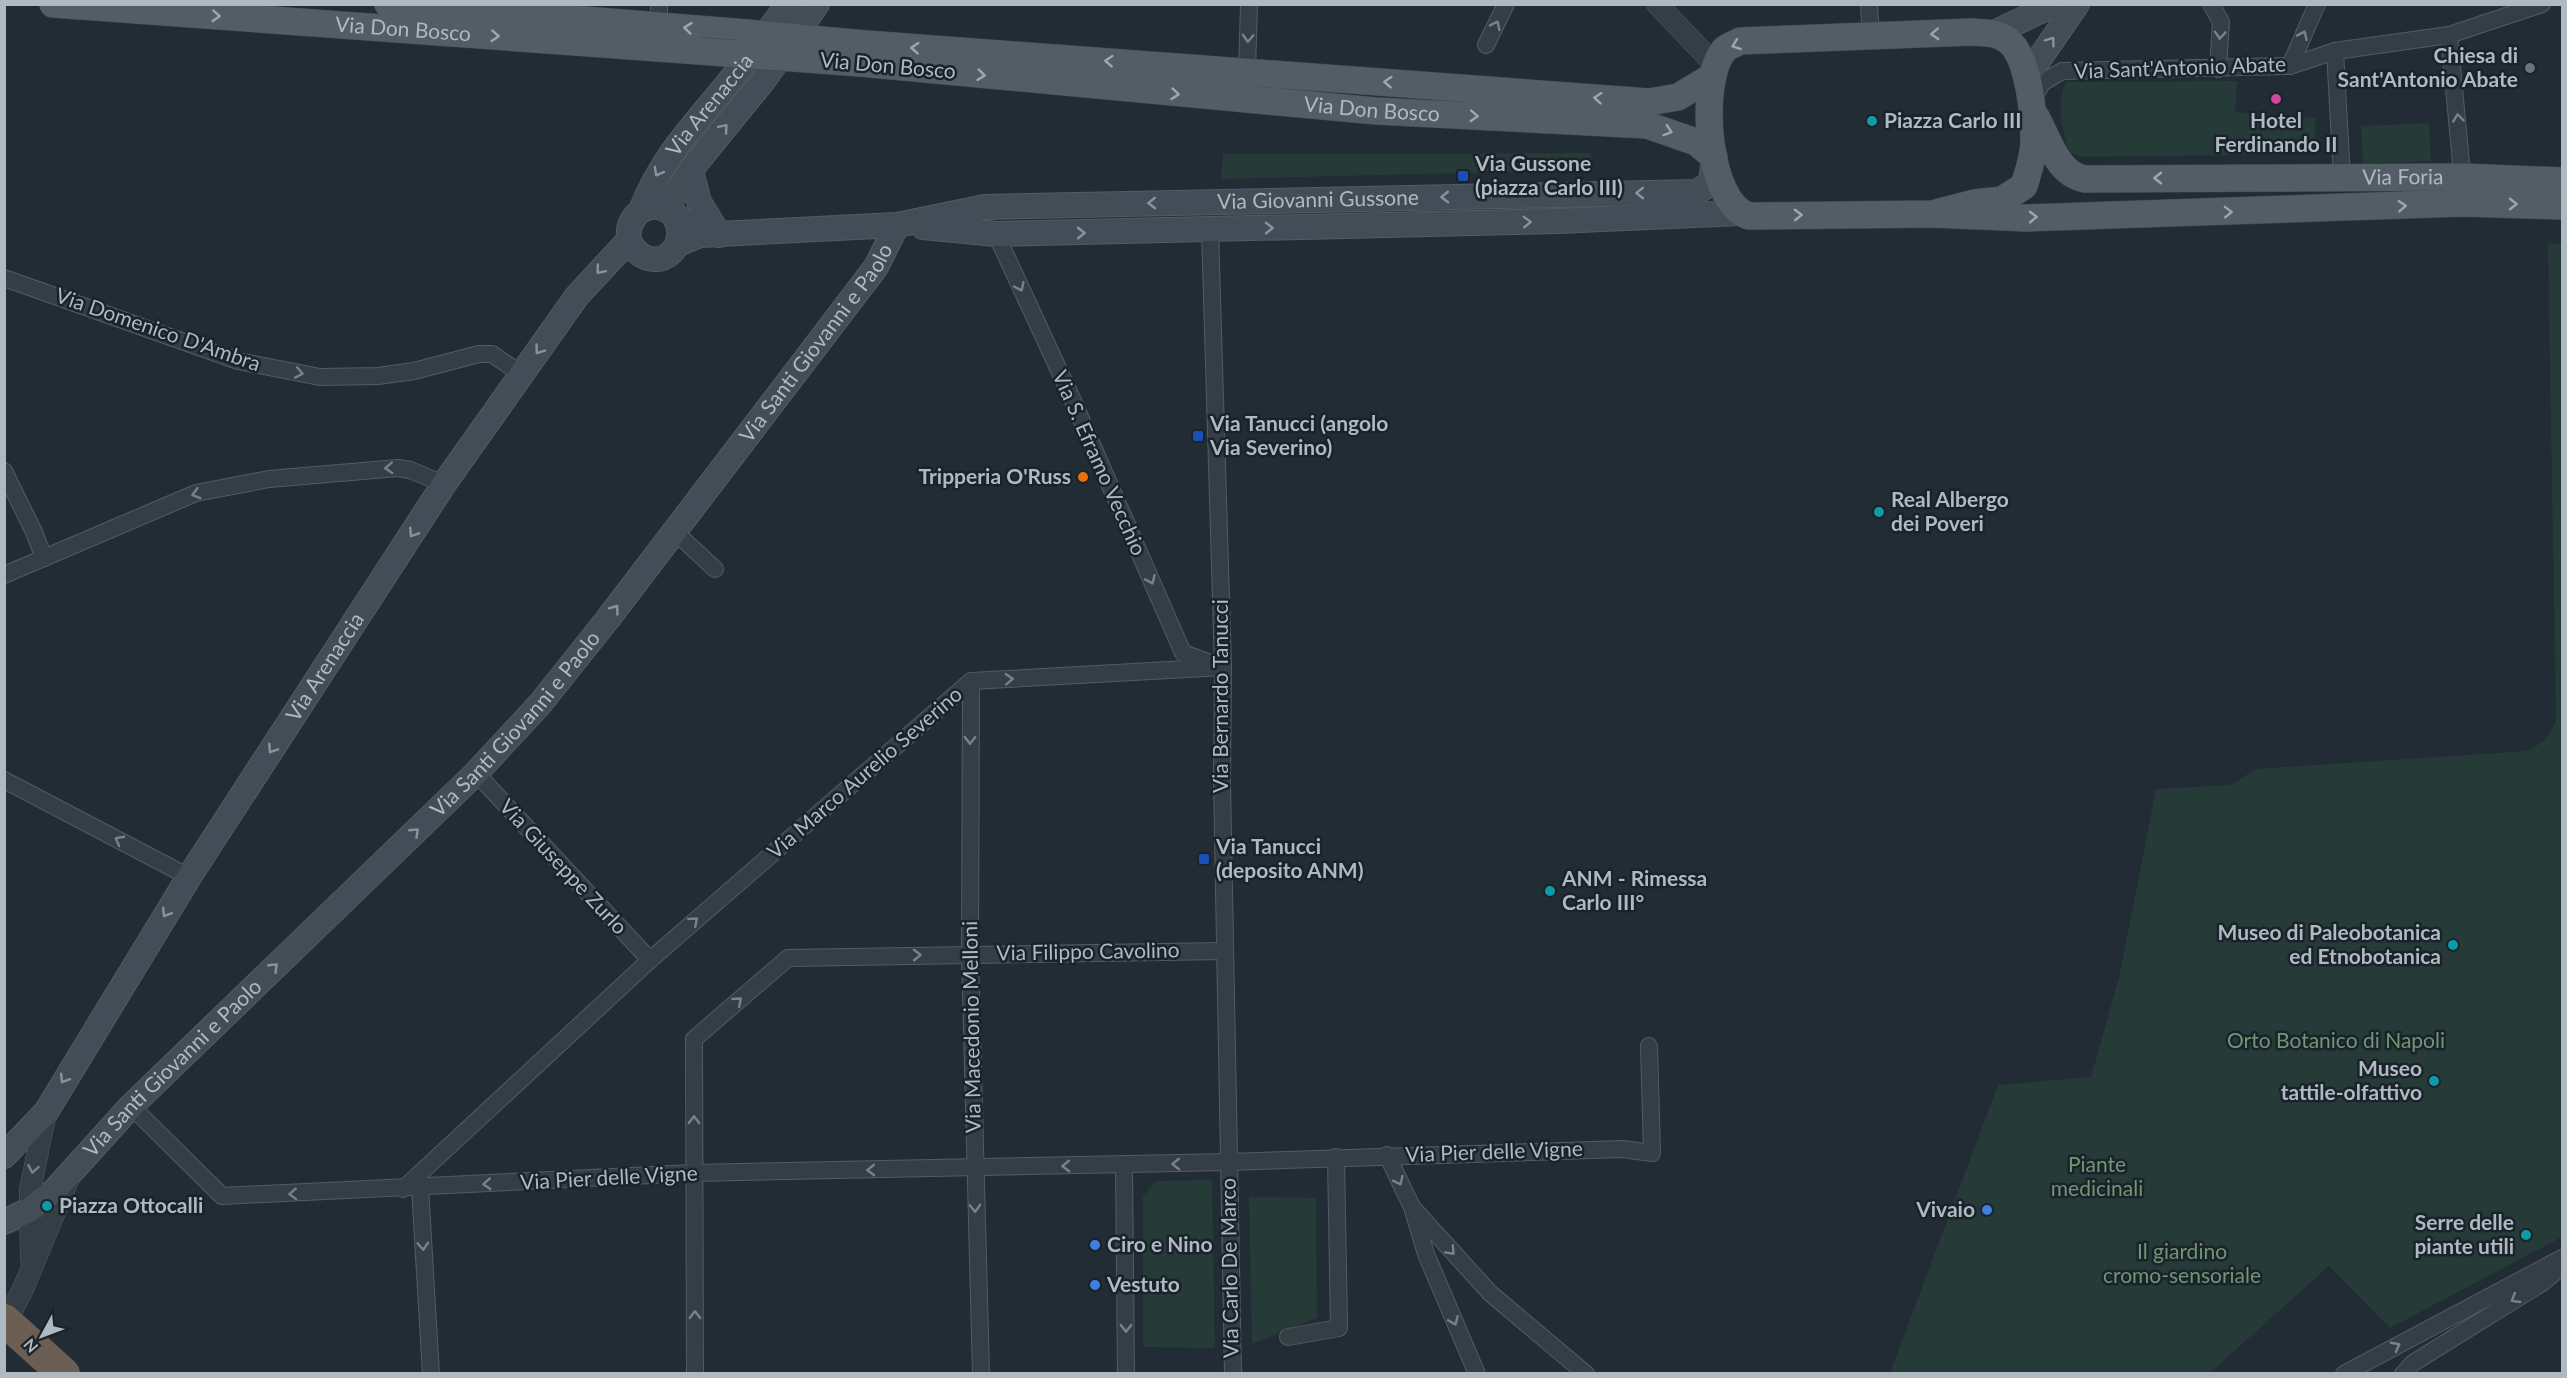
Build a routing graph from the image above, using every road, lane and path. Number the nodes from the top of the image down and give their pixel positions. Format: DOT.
graph roads {
  1 [pos="53,4"];
  2 [pos="388,4"];
  3 [pos="788,4"];
  4 [pos="818,4"];
  5 [pos="1249,4"];
  6 [pos="1506,4"];
  7 [pos="1657,4"];
  8 [pos="1869,4"];
  9 [pos="2055,4"];
  10 [pos="2077,4"];
  11 [pos="2211,4"];
  12 [pos="2317,4"];
  13 [pos="2542,4"];
  14 [pos="659,26"];
  15 [pos="1994,33"];
  16 [pos="2449,35"];
  17 [pos="1871,37"];
  18 [pos="1486,45"];
  19 [pos="2335,51"];
  20 [pos="857,53"];
  21 [pos="2290,66"];
  22 [pos="2218,69"];
  23 [pos="1247,71"];
  24 [pos="1714,71"];
  25 [pos="2026,78"];
  26 [pos="2031,108"];
  27 [pos="1714,158"];
  28 [pos="691,171"];
  29 [pos="2463,177"];
  30 [pos="2342,178"];
  31 [pos="2562,181"];
  32 [pos="1210,202"];
  33 [pos="2463,203"];
  34 [pos="2562,206"];
  35 [pos="660,212"];
  36 [pos="1740,213"];
  37 [pos="1932,214"];
  38 [pos="897,225"];
  39 [pos="1210,230"];
  40 [pos="996,234"];
  41 [pos="710,235"];
  42 [pos="629,240"];
  43 [pos="678,244"];
  44 [pos="4,278"];
  45 [pos="521,374"];
  46 [pos="4,471"];
  47 [pos="444,484"];
  48 [pos="674,531"];
  49 [pos="44,558"];
  50 [pos="715,569"];
  51 [pos="4,575"];
  52 [pos="1223,667"];
  53 [pos="970,681"];
  54 [pos="476,773"];
  55 [pos="4,780"];
  56 [pos="189,877"];
  57 [pos="1225,951"];
  58 [pos="970,954"];
  59 [pos="650,960"];
  60 [pos="1649,1046"];
  61 [pos="131,1106"];
  62 [pos="46,1112"];
  63 [pos="5,1154"];
  64 [pos="1387,1155"];
  65 [pos="1336,1157"];
  66 [pos="1228,1162"];
  67 [pos="1124,1165"];
  68 [pos="974,1169"];
  69 [pos="71,1173"];
  70 [pos="693,1173"];
  71 [pos="411,1189"];
  72 [pos="1412,1207"];
  73 [pos="29,1210"];
  74 [pos="4,1222"];
  75 [pos="2562,1258"];
  76 [pos="2562,1265"];
  77 [pos="29,1275"];
  78 [pos="4,1320"];
  79 [pos="4,1326"];
  80 [pos="1288,1337"];
  81 [pos="64,1374"];
  82 [pos="430,1374"];
  83 [pos="695,1374"];
  84 [pos="981,1374"];
  85 [pos="1126,1374"];
  86 [pos="1233,1374"];
  87 [pos="1477,1374"];
  88 [pos="1586,1374"];
  89 [pos="2344,1374"];
  90 [pos="2403,1374"];
  1 -- 14 [label="main road, Via Don Bosco, one-way"];
  2 -- 14 [label="main road, Via Don Bosco"];
  3 -- 35 [label="main road, Via Arenaccia, one-way"];
  28 -- 4 [label="main road, Via Arenaccia, one-way"];
  5 -- 23 [label="street, one-way"];
  18 -- 6 [label="street, one-way"];
  7 -- 24 [label="street"];
  8 -- 17 [label="street"];
  9 -- 15 [label="main road"];
  25 -- 10 [label="main road, one-way"];
  11 -- 22 [label="street, one-way"];
  21 -- 12 [label="street, one-way"];
  13 -- 16 [label="street, Via Sant'Antonio Abate"];
  20 -- 14 [label="main road, Via Don Bosco, one-way, bridge"];
  14 -- 20 [label="main road, Via Don Bosco, bridge"];
  15 -- 17 [label="main road, one-way"];
  15 -- 25 [label="main road"];
  16 -- 19 [label="street, Via Sant'Antonio Abate"];
  29 -- 16 [label="street, one-way"];
  17 -- 24 [label="main road, one-way"];
  19 -- 21 [label="street, Via Sant'Antonio Abate"];
  19 -- 30 [label="street"];
  23 -- 20 [label="main road, Via Don Bosco, one-way"];
  20 -- 27 [label="main road, Via Don Bosco, one-way"];
  21 -- 22 [label="street, Via Sant'Antonio Abate"];
  22 -- 26 [label="street, Via Sant'Antonio Abate"];
  24 -- 23 [label="main road, Via Don Bosco, one-way"];
  24 -- 27 [label="main road"];
  25 -- 26 [label="main road"];
  30 -- 26 [label="main road, one-way"];
  26 -- 37 [label="main road"];
  27 -- 32 [label="main road, Via Giovanni Gussone, one-way"];
  27 -- 36 [label="main road"];
  28 -- 35 [label="main road, Via Arenaccia"];
  28 -- 41 [label="main road, Via Arenaccia"];
  29 -- 30 [label="main road, Via Foria"];
  29 -- 31 [label="main road, Via Foria"];
  29 -- 33 [label="street, Via Foria"];
  32 -- 38 [label="main road, Via Giovanni Gussone, one-way"];
  32 -- 39 [label="main road"];
  33 -- 34 [label="main road, Via Foria, one-way"];
  37 -- 33 [label="main road, Via Foria, one-way"];
  35 -- 41 [label="main road"];
  35 -- 42 [label="main road"];
  35 -- 43 [label="main road"];
  36 -- 37 [label="main road, one-way"];
  39 -- 36 [label="main road, Via Giovanni Gussone, one-way"];
  38 -- 40 [label="main road, Via Giovanni Gussone"];
  38 -- 41 [label="main road, Via Giovanni Gussone"];
  38 -- 48 [label="main road, Via Santi Giovanni e Paolo"];
  40 -- 39 [label="main road, Via Giovanni Gussone, one-way"];
  39 -- 52 [label="street, Via Bernardo Tanucci"];
  40 -- 52 [label="street, Via S. Eframo Vecchio, one-way"];
  41 -- 43 [label="main road, Via Giovanni Gussone"];
  42 -- 43 [label="main road"];
  42 -- 45 [label="main road, Via Arenaccia, one-way"];
  44 -- 45 [label="street, Via Domenico D'Ambra, one-way"];
  45 -- 47 [label="main road, Via Arenaccia"];
  46 -- 49 [label="street"];
  47 -- 49 [label="street, one-way"];
  47 -- 56 [label="main road, Via Arenaccia, one-way"];
  48 -- 50 [label="street"];
  54 -- 48 [label="main road, Via Santi Giovanni e Paolo, one-way"];
  49 -- 51 [label="street"];
  53 -- 52 [label="street, Via Marco Aurelio Severino, one-way"];
  52 -- 57 [label="street, Via Bernardo Tanucci"];
  53 -- 58 [label="street, Via Macedonio Melloni, one-way"];
  59 -- 53 [label="street, Via Marco Aurelio Severino, one-way"];
  54 -- 59 [label="street, Via Giuseppe Zurlo"];
  61 -- 54 [label="main road, Via Santi Giovanni e Paolo, one-way"];
  56 -- 55 [label="street, one-way"];
  56 -- 62 [label="main road, Via Arenaccia, one-way"];
  57 -- 58 [label="street, Via Filippo Cavolino"];
  57 -- 66 [label="street, Via Bernardo Tanucci"];
  58 -- 68 [label="street, Via Macedonio Melloni"];
  70 -- 58 [label="street, Via Filippo Cavolino, one-way"];
  59 -- 71 [label="street, Via Marco Aurelio Severino"];
  60 -- 64 [label="street, Via Pier delle Vigne"];
  61 -- 69 [label="main road, Via Santi Giovanni e Paolo"];
  71 -- 61 [label="street, Via Pier delle Vigne, one-way"];
  62 -- 63 [label="main road, Via Arenaccia"];
  62 -- 73 [label="street, one-way"];
  64 -- 65 [label="street, Via Pier delle Vigne"];
  64 -- 72 [label="street, one-way"];
  65 -- 66 [label="street, Via Pier delle Vigne"];
  65 -- 80 [label="street"];
  66 -- 67 [label="street, Via Pier delle Vigne, one-way"];
  66 -- 86 [label="street, Via Carlo De Marco"];
  67 -- 68 [label="street, Via Pier delle Vigne, one-way"];
  67 -- 85 [label="street, one-way"];
  68 -- 70 [label="street, Via Pier delle Vigne, one-way"];
  68 -- 84 [label="street, Via Macedonio Melloni, one-way"];
  69 -- 73 [label="main road, Via Santi Giovanni e Paolo"];
  69 -- 77 [label="street"];
  70 -- 71 [label="street, Via Pier delle Vigne, one-way"];
  83 -- 70 [label="street, one-way"];
  71 -- 82 [label="street, one-way"];
  72 -- 87 [label="street, one-way"];
  72 -- 88 [label="street, one-way"];
  73 -- 74 [label="main road, Via Santi Giovanni e Paolo"];
  73 -- 77 [label="street"];
  89 -- 75 [label="street, one-way"];
  76 -- 90 [label="street, one-way"];
  77 -- 79 [label="street"];
  78 -- 81 [label="highway, bridge"];
}
